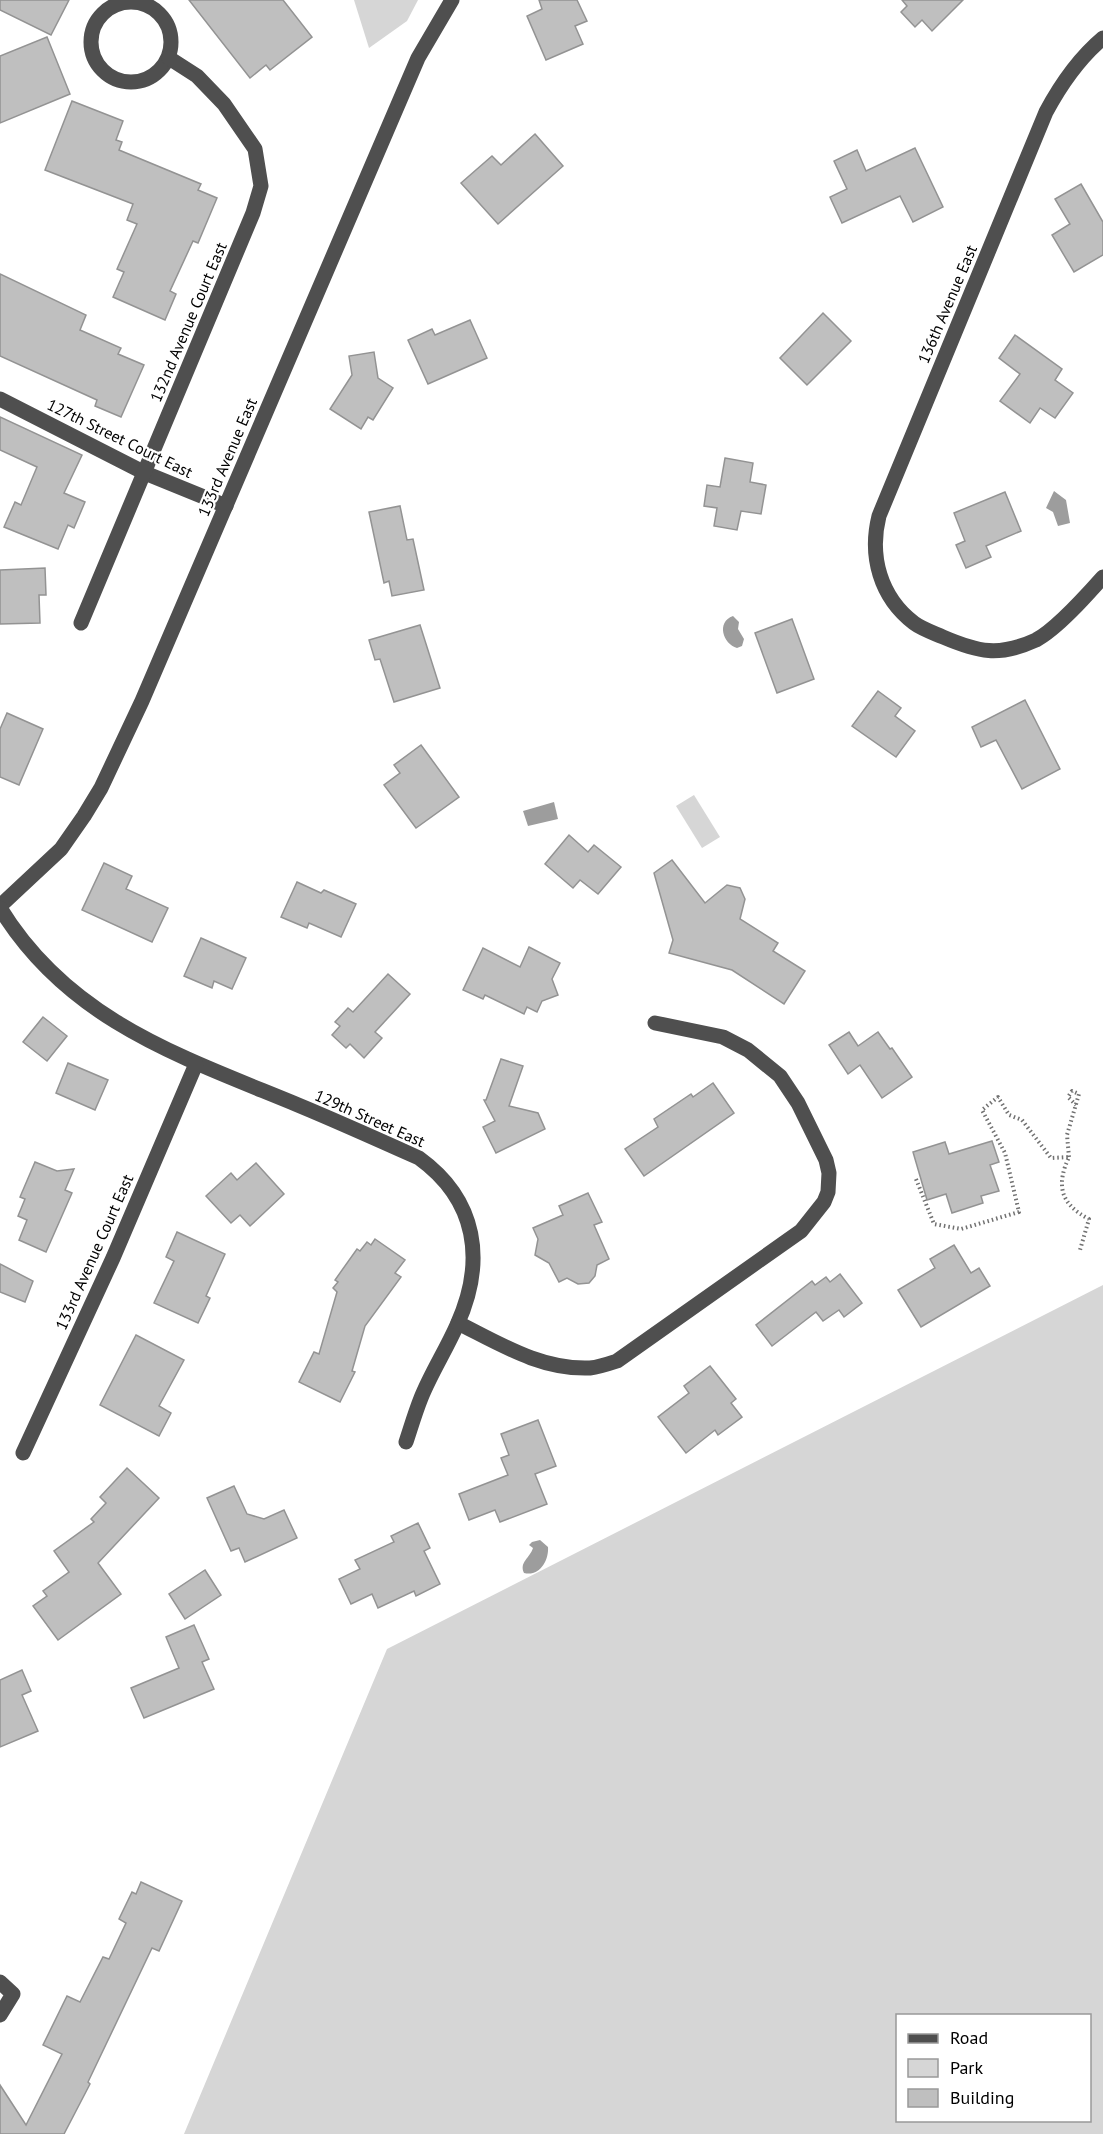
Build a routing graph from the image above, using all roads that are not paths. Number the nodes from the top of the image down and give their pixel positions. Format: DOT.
graph roads {
  1 [pos="452,0"];
  2 [pos="1103,38"];
  3 [pos="168,58"];
  4 [pos="0,399"];
  5 [pos="145,473"];
  6 [pos="226,506"];
  7 [pos="1103,577"];
  8 [pos="81,622"];
  9 [pos="0,907"];
  10 [pos="655,1023"];
  11 [pos="196,1064"];
  12 [pos="458,1323"];
  13 [pos="406,1442"];
  14 [pos="23,1453"];
  15 [pos="0,1982"];
  16 [pos="0,2015"];
  1 -- 6 [label="street, 133rd Avenue East"];
  2 -- 7 [label="street, 136th Avenue East"];
  3 -- 3 [label="street"];
  3 -- 5 [label="street, 132nd Avenue Court East"];
  4 -- 5 [label="street, 127th Street Court East"];
  5 -- 6 [label="street, 127th Street Court East"];
  5 -- 8 [label="street, 132nd Avenue Court East"];
  6 -- 9 [label="street, 133rd Avenue East"];
  9 -- 11 [label="street, 129th Street East"];
  10 -- 12 [label="street"];
  11 -- 12 [label="street, 129th Street East"];
  11 -- 14 [label="street, 133rd Avenue Court East"];
  12 -- 13 [label="street, 129th Street East"];
  15 -- 16 [label="street"];
}
